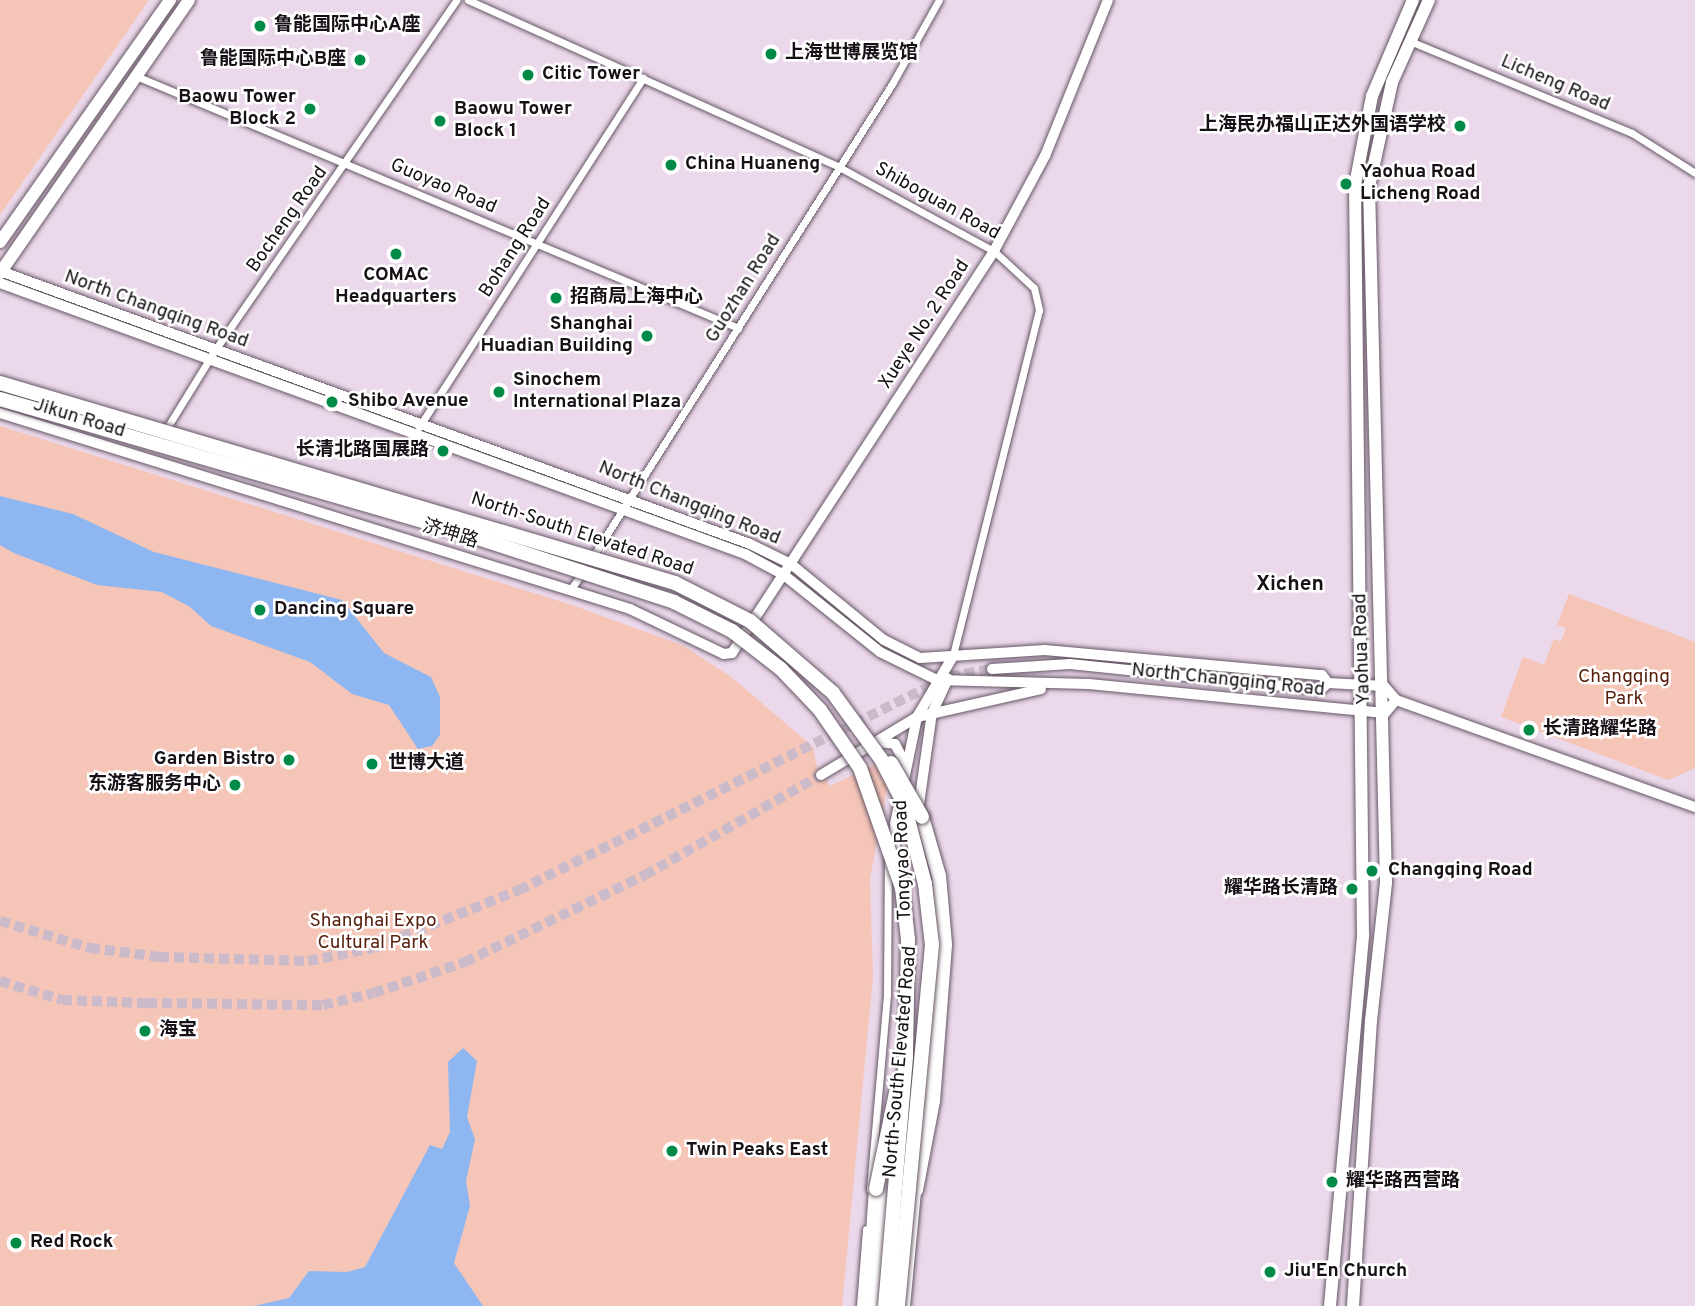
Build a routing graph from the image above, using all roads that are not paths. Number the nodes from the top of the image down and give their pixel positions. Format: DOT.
graph roads {
  1 [pos="170,0"];
  2 [pos="189,0"];
  3 [pos="456,0"];
  4 [pos="468,0"];
  5 [pos="939,0"];
  6 [pos="1108,0"];
  7 [pos="1413,0"];
  8 [pos="1429,0"];
  9 [pos="1396,36"];
  10 [pos="1410,41"];
  11 [pos="136,76"];
  12 [pos="643,78"];
  13 [pos="346,163"];
  14 [pos="839,167"];
  15 [pos="1695,173"];
  16 [pos="0,242"];
  17 [pos="537,243"];
  18 [pos="994,251"];
  19 [pos="0,272"];
  20 [pos="0,283"];
  21 [pos="738,328"];
  22 [pos="212,356"];
  23 [pos="0,383"];
  24 [pos="0,399"];
  25 [pos="0,413"];
  26 [pos="418,430"];
  27 [pos="147,458"];
  28 [pos="629,503"];
  29 [pos="791,564"];
  30 [pos="784,575"];
  31 [pos="570,590"];
  32 [pos="737,650"];
  33 [pos="951,658"];
  34 [pos="992,669"];
  35 [pos="942,681"];
  36 [pos="1328,683"];
  37 [pos="1058,686"];
  38 [pos="1363,686"];
  39 [pos="1384,686"];
  40 [pos="1396,700"];
  41 [pos="1363,711"];
  42 [pos="932,713"];
  43 [pos="1385,713"];
  44 [pos="917,717"];
  45 [pos="863,731"];
  46 [pos="877,742"];
  47 [pos="905,767"];
  48 [pos="821,775"];
  49 [pos="1694,805"];
  50 [pos="895,824"];
  51 [pos="906,1057"];
  52 [pos="916,1190"];
  53 [pos="860,1306"];
  54 [pos="868,1306"];
  55 [pos="876,1306"];
  56 [pos="885,1306"];
  57 [pos="898,1306"];
  58 [pos="905,1306"];
  59 [pos="1330,1306"];
  60 [pos="1353,1306"];
  1 -- 16 [label="main road"];
  2 -- 11 [label="main road"];
  3 -- 13 [label="street, Bocheng Road"];
  4 -- 12 [label="street, Shiboguan Road"];
  5 -- 14 [label="street, Guozhan Road"];
  6 -- 18 [label="main road, Xueye No. 2 Road"];
  7 -- 9 [label="main road, Yaohua Road"];
  8 -- 10 [label="main road, Yaohua Road"];
  9 -- 10 [label="street, Licheng Road"];
  9 -- 38 [label="main road, Yaohua Road"];
  10 -- 15 [label="street, Licheng Road"];
  10 -- 39 [label="main road, Yaohua Road"];
  11 -- 13 [label="street, Guoyao Road"];
  11 -- 19 [label="main road"];
  12 -- 14 [label="street, Shiboguan Road"];
  12 -- 17 [label="street, Bohang Road"];
  13 -- 17 [label="street, Guoyao Road"];
  13 -- 22 [label="street, Bocheng Road"];
  14 -- 18 [label="street, Shiboguan Road"];
  14 -- 21 [label="street, Guozhan Road"];
  17 -- 21 [label="street, Guoyao Road"];
  17 -- 26 [label="street, Bohang Road"];
  18 -- 29 [label="main road, Xueye No. 2 Road"];
  18 -- 33 [label="street, Shiboguan Road"];
  19 -- 22 [label="main road, North Changqing Road"];
  20 -- 22 [label="main road, North Changqing Road"];
  21 -- 28 [label="street, Guozhan Road"];
  22 -- 26 [label="main road, North Changqing Road"];
  22 -- 27 [label="street, Bocheng Road"];
  23 -- 45 [label="highway, North-South Elevated Road, bridge"];
  24 -- 51 [label="highway, North-South Elevated Road, bridge"];
  25 -- 27 [label="main road, Jikun Road"];
  26 -- 28 [label="main road, North Changqing Road"];
  27 -- 31 [label="main road, 济坤路"];
  28 -- 29 [label="main road, North Changqing Road"];
  28 -- 30 [label="main road, North Changqing Road"];
  28 -- 31 [label="street, Guozhan Road"];
  29 -- 30 [label="main road, Xueye No. 2 Road"];
  29 -- 33 [label="main road, North Changqing Road"];
  30 -- 32 [label="main road, Xueye No. 2 Road"];
  30 -- 35 [label="main road, North Changqing Road"];
  31 -- 32 [label="main road, 济坤路"];
  33 -- 35 [label="main road, Tongyao Road"];
  33 -- 36 [label="main road, North Changqing Road"];
  34 -- 36 [label="main road"];
  35 -- 37 [label="main road, North Changqing Road"];
  35 -- 42 [label="main road, Tongyao Road"];
  35 -- 44 [label="main road, Tongyao Road"];
  36 -- 38 [label="main road, North Changqing Road"];
  37 -- 41 [label="main road, North Changqing Road"];
  37 -- 42 [label="main road"];
  38 -- 39 [label="main road"];
  38 -- 41 [label="main road, Yaohua Road"];
  39 -- 40 [label="main road"];
  39 -- 43 [label="main road, Yaohua Road"];
  40 -- 43 [label="main road"];
  40 -- 49 [label="main road"];
  41 -- 43 [label="main road"];
  41 -- 59 [label="main road, Yaohua Road"];
  42 -- 44 [label="main road"];
  42 -- 52 [label="main road, Tongyao Road"];
  43 -- 60 [label="main road, Yaohua Road"];
  44 -- 46 [label="main road"];
  44 -- 47 [label="main road, Tongyao Road"];
  45 -- 52 [label="highway, bridge"];
  45 -- 57 [label="highway, North-South Elevated Road, bridge"];
  46 -- 47 [label="main road"];
  46 -- 48 [label="main road"];
  47 -- 50 [label="main road, Tongyao Road"];
  50 -- 53 [label="street"];
  50 -- 55 [label="main road, Tongyao Road"];
  51 -- 54 [label="highway, bridge"];
  51 -- 56 [label="highway, North-South Elevated Road, bridge"];
  52 -- 58 [label="main road, Tongyao Road"];
}
